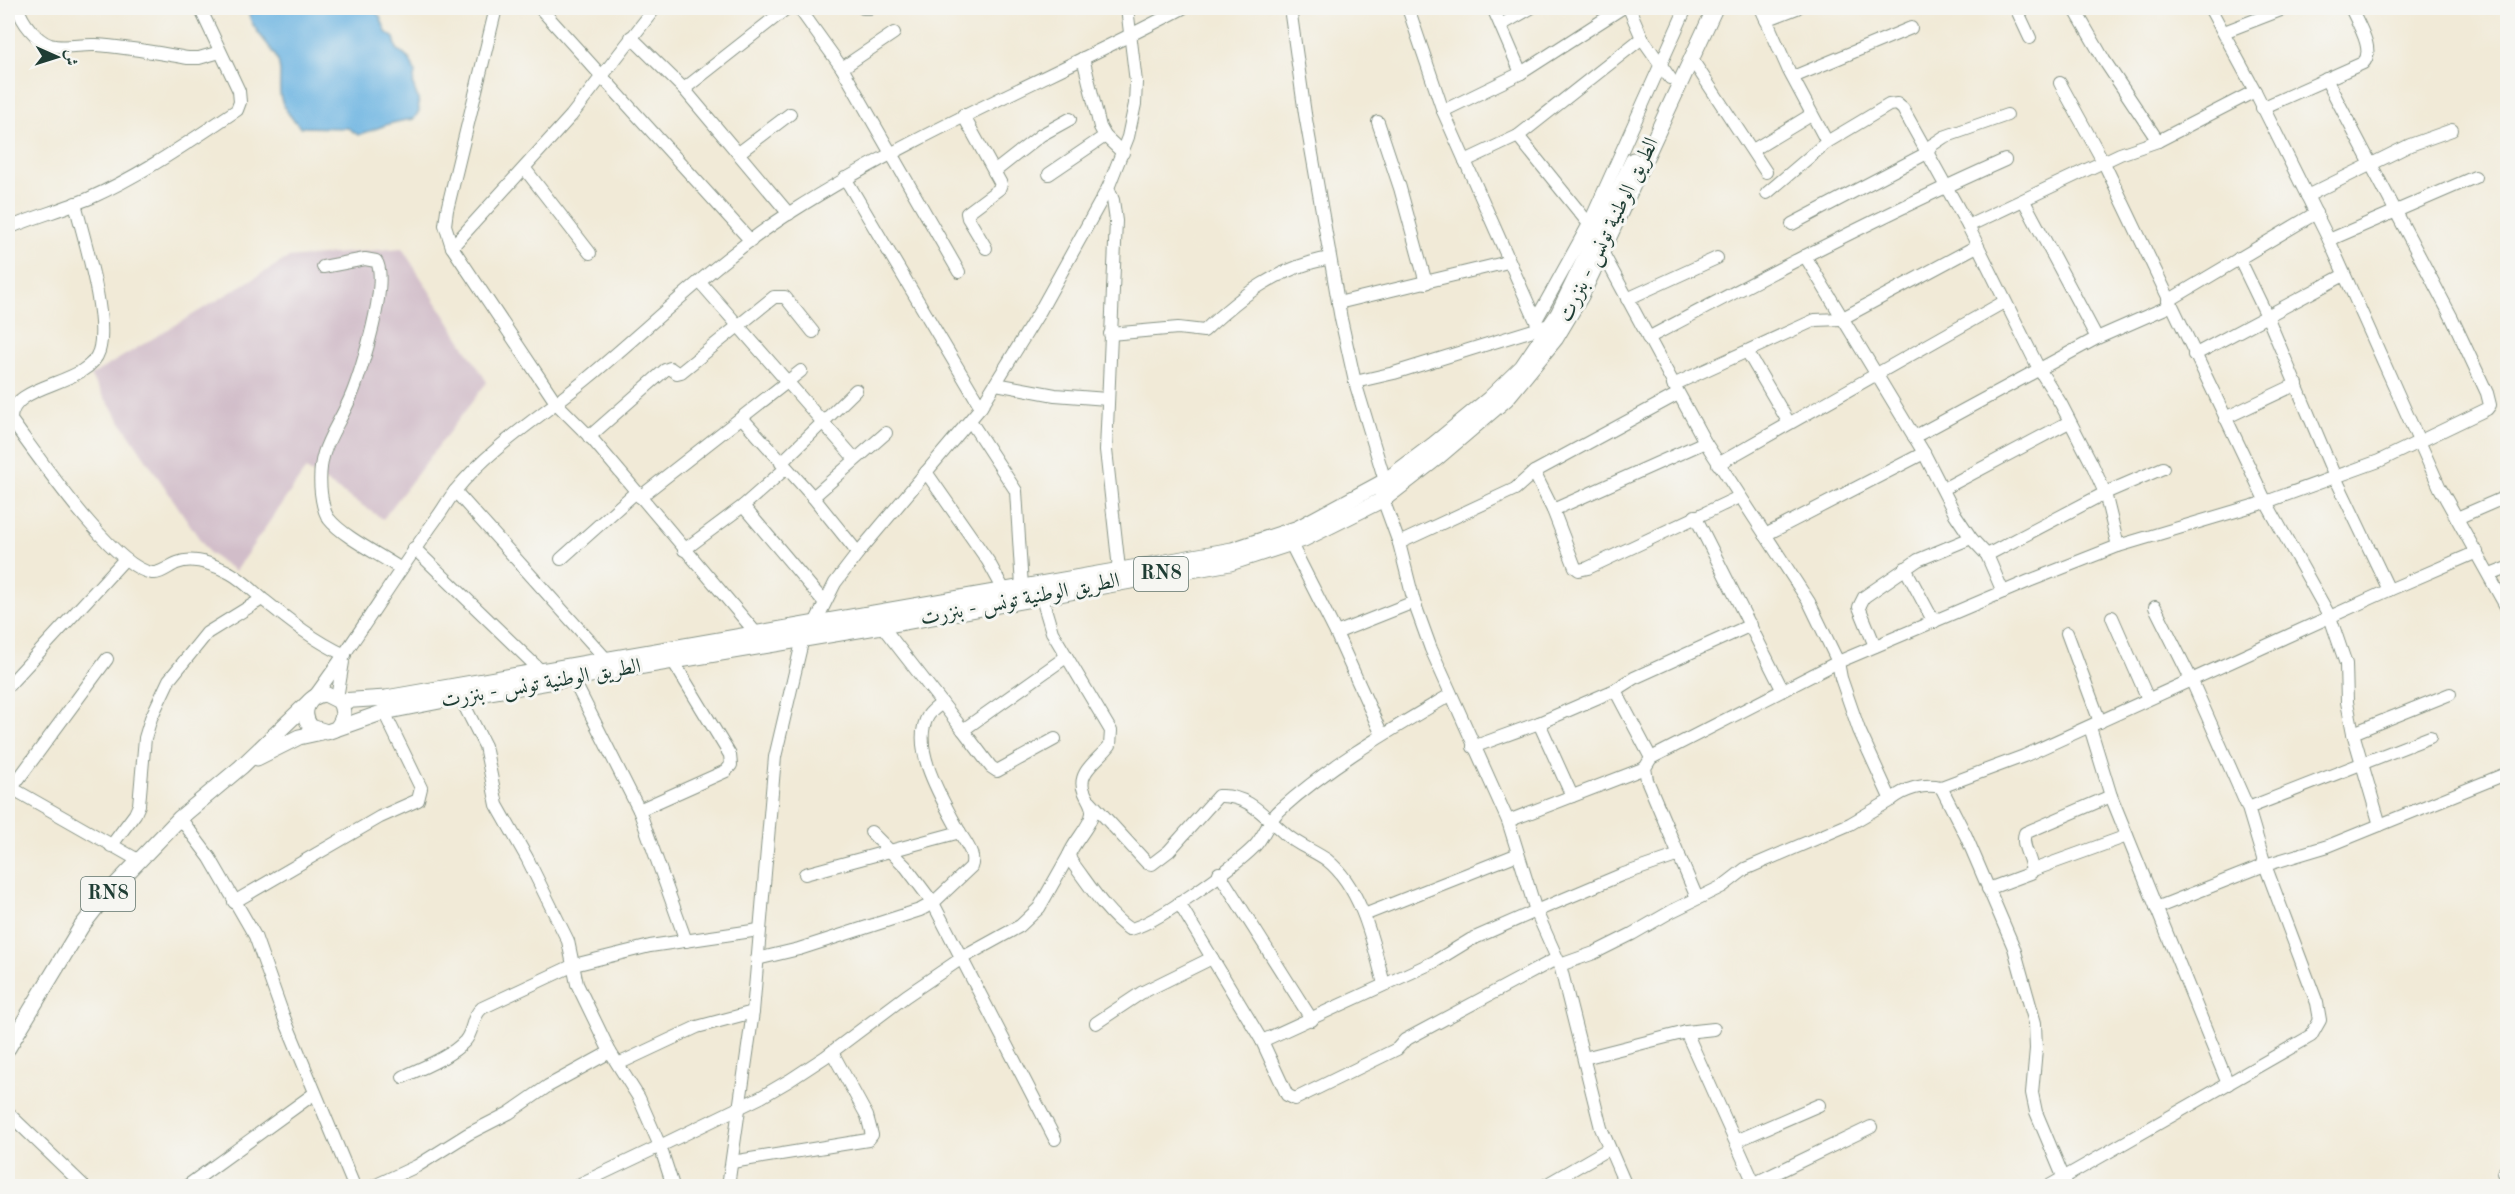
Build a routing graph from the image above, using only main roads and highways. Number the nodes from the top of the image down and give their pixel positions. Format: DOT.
graph roads {
  1 [pos="1702,12"];
  2 [pos="1599,246"];
  3 [pos="1382,488"];
  4 [pos="312,699"];
  5 [pos="338,699"];
  6 [pos="329,730"];
  7 [pos="241,767"];
  8 [pos="8,1048"];
  1 -- 2 [label="main road, الطريق الوطنية تونس - بنزرت / RN8"];
  1 -- 2 [label="main road, الطريق الوطنية تونس - بنزرت / RN8"];
  2 -- 3 [label="main road, الطريق الوطنية تونس - بنزرت / RN8"];
  2 -- 3 [label="main road, الطريق الوطنية تونس - بنزرت / RN8"];
  3 -- 5 [label="main road, الطريق الوطنية تونس - بنزرت / RN8"];
  3 -- 6 [label="main road, الطريق الوطنية تونس - بنزرت / RN8"];
  4 -- 5 [label="main road, RN8"];
  4 -- 6 [label="main road"];
  4 -- 7 [label="main road, الطريق الوطنية تونس - بنزرت / RN8"];
  5 -- 6 [label="main road"];
  6 -- 7 [label="main road, الطريق الوطنية تونس - بنزرت / RN8"];
  7 -- 8 [label="main road, الطريق الوطنية تونس - بنزرت / RN8"];
}
